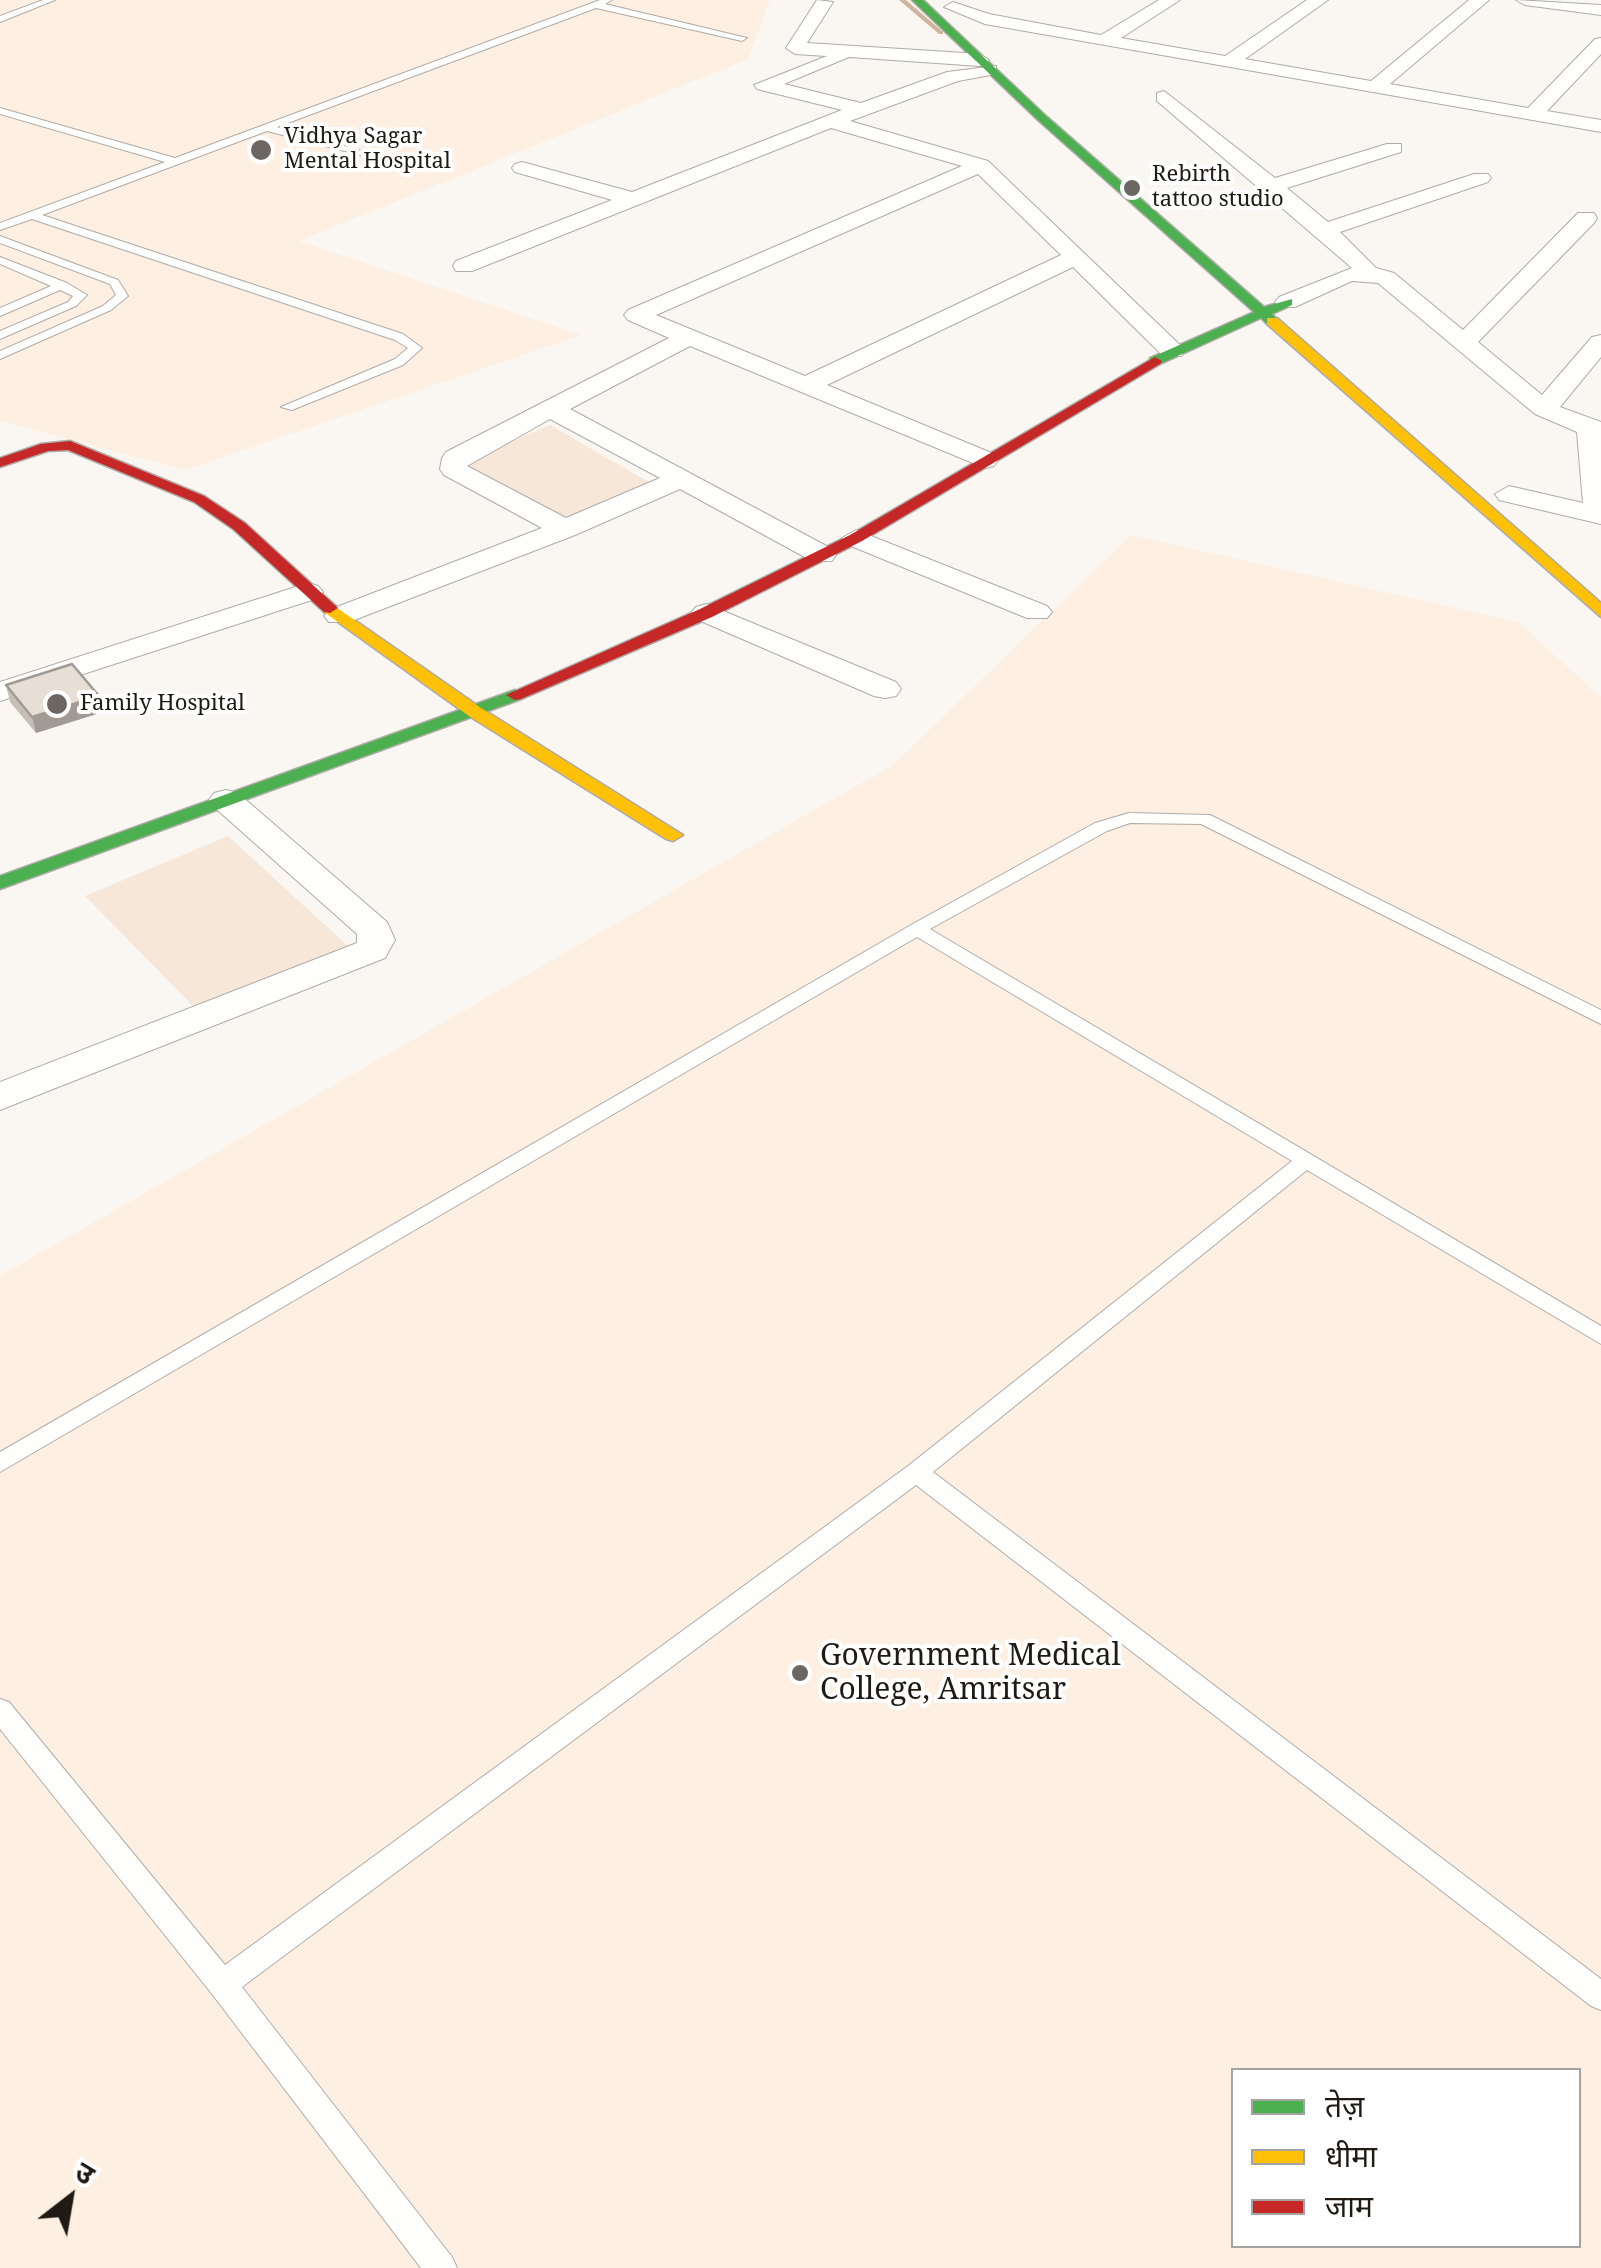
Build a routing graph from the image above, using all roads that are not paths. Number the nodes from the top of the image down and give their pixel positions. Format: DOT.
graph roads {
  1 [pos="52,0"];
  2 [pos="608,0"];
  3 [pos="917,0"];
  4 [pos="1018,0"];
  5 [pos="1171,0"];
  6 [pos="1319,0"];
  7 [pos="1525,0"];
  8 [pos="824,2"];
  9 [pos="1470,3"];
  10 [pos="948,4"];
  11 [pos="596,6"];
  12 [pos="1601,10"];
  13 [pos="985,18"];
  14 [pos="0,19"];
  15 [pos="742,38"];
  16 [pos="1104,40"];
  17 [pos="1601,42"];
  18 [pos="853,52"];
  19 [pos="1229,62"];
  20 [pos="984,65"];
  21 [pos="1037,81"];
  22 [pos="1375,87"];
  23 [pos="1432,96"];
  24 [pos="1164,98"];
  25 [pos="861,110"];
  26 [pos="0,111"];
  27 [pos="1534,113"];
  28 [pos="830,121"];
  29 [pos="1601,126"];
  30 [pos="265,127"];
  31 [pos="174,160"];
  32 [pos="391,162"];
  33 [pos="982,165"];
  34 [pos="522,168"];
  35 [pos="1481,178"];
  36 [pos="1271,186"];
  37 [pos="633,199"];
  38 [pos="32,215"];
  39 [pos="1586,218"];
  40 [pos="0,227"];
  41 [pos="1326,230"];
  42 [pos="0,239"];
  43 [pos="1077,256"];
  44 [pos="0,260"];
  45 [pos="464,266"];
  46 [pos="1368,273"];
  47 [pos="63,285"];
  48 [pos="80,298"];
  49 [pos="1288,302"];
  50 [pos="108,306"];
  51 [pos="0,312"];
  52 [pos="1265,315"];
  53 [pos="0,335"];
  54 [pos="687,338"];
  55 [pos="1465,342"];
  56 [pos="1601,342"];
  57 [pos="1172,351"];
  58 [pos="0,355"];
  59 [pos="809,384"];
  60 [pos="288,407"];
  61 [pos="1544,408"];
  62 [pos="551,409"];
  63 [pos="1595,429"];
  64 [pos="986,460"];
  65 [pos="0,463"];
  66 [pos="681,478"];
  67 [pos="1502,488"];
  68 [pos="1600,516"];
  69 [pos="1548,528"];
  70 [pos="565,529"];
  71 [pos="856,538"];
  72 [pos="822,555"];
  73 [pos="308,592"];
  74 [pos="1037,612"];
  75 [pos="1601,612"];
  76 [pos="706,613"];
  77 [pos="339,616"];
  78 [pos="885,690"];
  79 [pos="0,692"];
  80 [pos="475,712"];
  81 [pos="226,800"];
  82 [pos="673,834"];
  83 [pos="0,883"];
  84 [pos="917,929"];
  85 [pos="1601,1018"];
  86 [pos="0,1096"];
  87 [pos="1308,1159"];
  88 [pos="1601,1336"];
  89 [pos="0,1464"];
  90 [pos="916,1472"];
  91 [pos="0,1710"];
  92 [pos="222,1984"];
  93 [pos="1601,1996"];
  94 [pos="441,2268"];
  1 -- 14 [label="lane"];
  2 -- 11 [label="lane"];
  3 -- 20 [label="street"];
  4 -- 13 [label="street"];
  5 -- 16 [label="street"];
  6 -- 19 [label="street"];
  7 -- 12 [label="street"];
  8 -- 18 [label="street"];
  9 -- 22 [label="street"];
  10 -- 13 [label="street"];
  10 -- 21 [label="street"];
  11 -- 15 [label="lane"];
  11 -- 30 [label="lane"];
  13 -- 16 [label="street"];
  16 -- 19 [label="street"];
  17 -- 27 [label="street"];
  18 -- 20 [label="street"];
  18 -- 25 [label="street"];
  19 -- 22 [label="street"];
  20 -- 25 [label="street"];
  20 -- 52 [label="street"];
  22 -- 23 [label="street"];
  23 -- 27 [label="street"];
  23 -- 36 [label="street"];
  24 -- 36 [label="street"];
  25 -- 28 [label="street"];
  26 -- 31 [label="lane"];
  27 -- 29 [label="street"];
  28 -- 33 [label="street"];
  28 -- 37 [label="street"];
  30 -- 31 [label="lane"];
  30 -- 32 [label="lane"];
  31 -- 38 [label="lane"];
  33 -- 43 [label="street"];
  33 -- 54 [label="street"];
  34 -- 37 [label="street"];
  35 -- 41 [label="street"];
  36 -- 41 [label="street"];
  37 -- 45 [label="street"];
  38 -- 40 [label="lane"];
  38 -- 60 [label="lane"];
  39 -- 55 [label="street"];
  41 -- 46 [label="street"];
  42 -- 50 [label="lane"];
  43 -- 57 [label="street"];
  43 -- 59 [label="street"];
  44 -- 47 [label="lane"];
  46 -- 49 [label="street"];
  46 -- 55 [label="street"];
  47 -- 48 [label="lane"];
  47 -- 51 [label="lane"];
  48 -- 50 [label="lane"];
  48 -- 53 [label="lane"];
  49 -- 52 [label="street"];
  50 -- 58 [label="lane"];
  52 -- 57 [label="street"];
  52 -- 75 [label="street"];
  54 -- 59 [label="street"];
  54 -- 62 [label="street"];
  55 -- 61 [label="street"];
  56 -- 61 [label="street"];
  57 -- 64 [label="street"];
  59 -- 64 [label="street"];
  61 -- 63 [label="street"];
  62 -- 66 [label="street"];
  62 -- 70 [label="street"];
  63 -- 68 [label="street"];
  64 -- 71 [label="street"];
  65 -- 73 [label="street"];
  66 -- 70 [label="street"];
  66 -- 72 [label="street"];
  67 -- 68 [label="street"];
  67 -- 69 [label="street"];
  70 -- 77 [label="street"];
  71 -- 72 [label="street"];
  71 -- 74 [label="street"];
  72 -- 76 [label="street"];
  73 -- 77 [label="street"];
  73 -- 79 [label="street"];
  76 -- 78 [label="street"];
  76 -- 80 [label="street"];
  77 -- 80 [label="street"];
  80 -- 81 [label="street"];
  80 -- 82 [label="street"];
  81 -- 83 [label="street"];
  81 -- 86 [label="street"];
  84 -- 85 [label="lane"];
  84 -- 87 [label="lane"];
  84 -- 89 [label="lane"];
  87 -- 88 [label="lane"];
  87 -- 90 [label="lane"];
  90 -- 92 [label="lane"];
  90 -- 93 [label="lane"];
  91 -- 92 [label="lane"];
  92 -- 94 [label="lane"];
}
